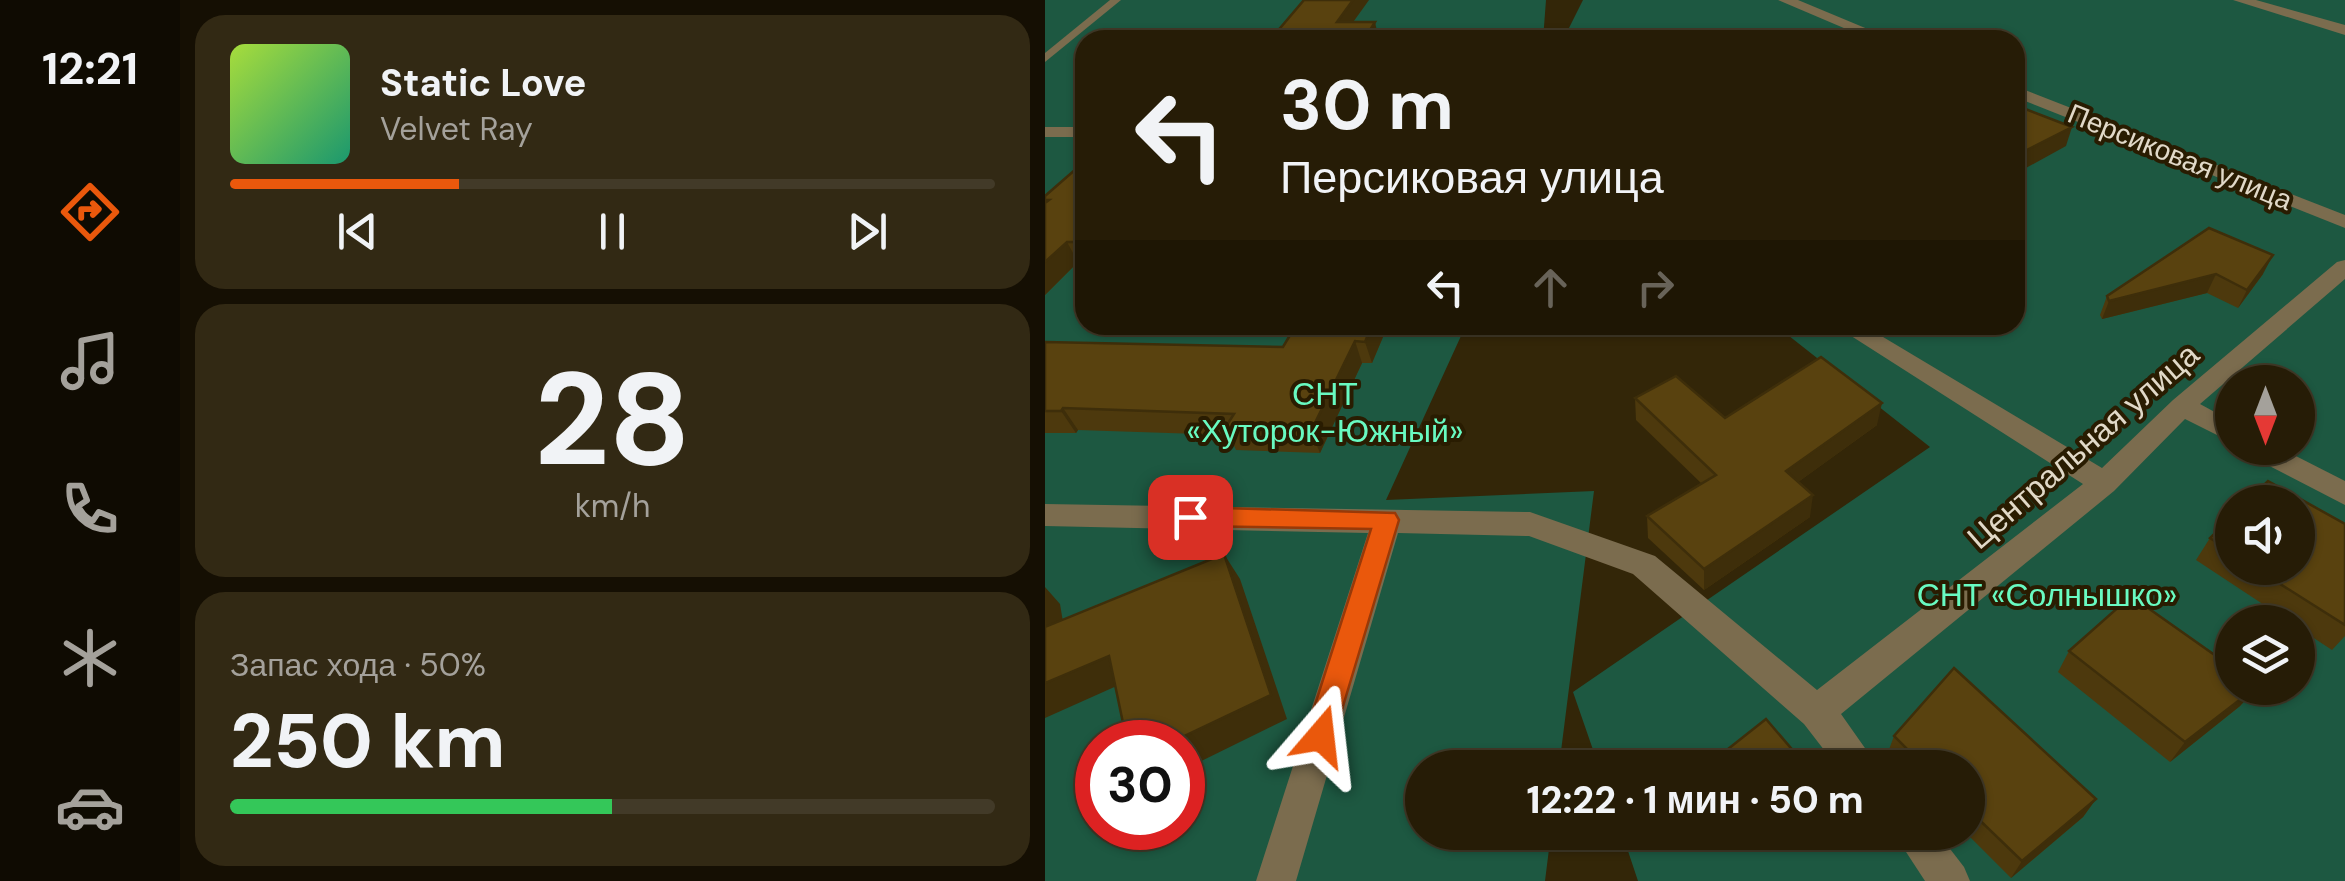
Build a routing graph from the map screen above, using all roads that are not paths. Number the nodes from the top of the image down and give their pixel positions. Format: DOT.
graph roads {
  1 [pos="1116,0"];
  2 [pos="1785,0"];
  3 [pos="2240,0"];
  4 [pos="1080,30"];
  5 [pos="1861,30"];
  6 [pos="2345,30"];
  7 [pos="1075,34"];
  8 [pos="1045,59"];
  9 [pos="2025,95"];
  10 [pos="1045,132"];
  11 [pos="1075,132"];
  12 [pos="2345,222"];
  13 [pos="2345,266"];
  14 [pos="1862,335"];
  15 [pos="2182,406"];
  16 [pos="2215,424"];
  17 [pos="2290,465"];
  18 [pos="2104,483"];
  19 [pos="2345,494"];
  20 [pos="1045,515"];
  21 [pos="1387,520"];
  22 [pos="1817,712"];
  23 [pos="1847,750"];
  24 [pos="1926,850"];
  25 [pos="1276,881"];
  26 [pos="1950,881"];
  1 -- 4 [label="lane"];
  2 -- 5 [label="street"];
  3 -- 6 [label="street"];
  7 -- 8 [label="lane"];
  9 -- 12 [label="street, Персиковая улица"];
  10 -- 11 [label="street"];
  13 -- 15 [label="street, Центральная улица"];
  14 -- 18 [label="street"];
  15 -- 16 [label="street"];
  15 -- 18 [label="street, Центральная улица"];
  17 -- 19 [label="street"];
  18 -- 22 [label="street, Центральная улица"];
  20 -- 21 [label="street"];
  21 -- 22 [label="street"];
  21 -- 25 [label="street"];
  22 -- 23 [label="street"];
  24 -- 26 [label="street"];
}
